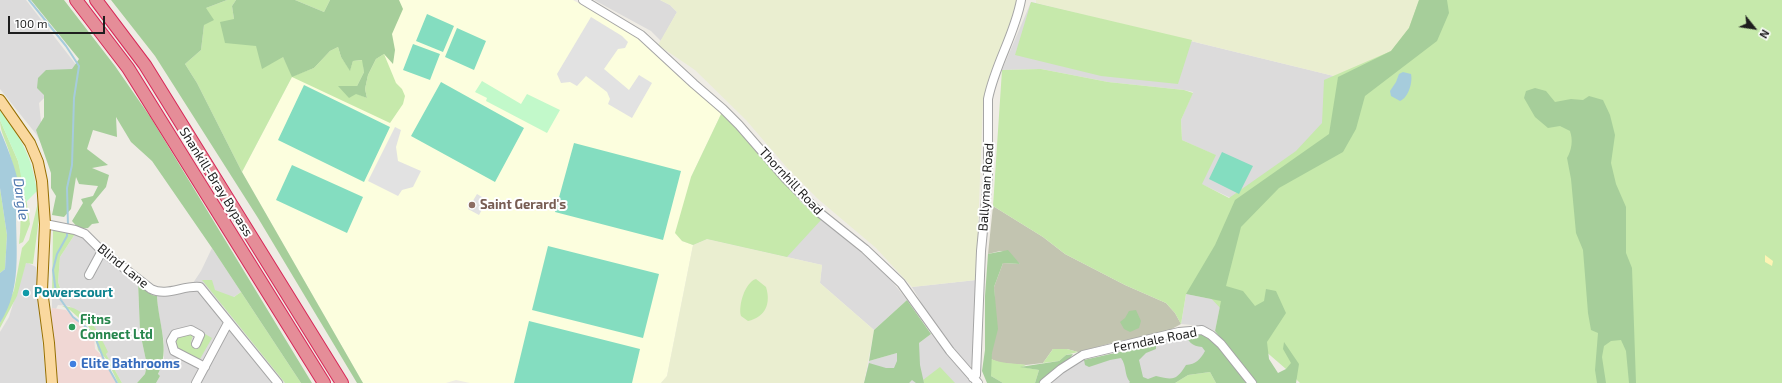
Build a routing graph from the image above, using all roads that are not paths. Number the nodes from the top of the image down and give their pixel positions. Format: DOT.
graph roads {
  1 [pos="76,0"];
  2 [pos="96,0"];
  3 [pos="583,0"];
  4 [pos="1021,0"];
  5 [pos="0,100"];
  6 [pos="45,224"];
  7 [pos="102,251"];
  8 [pos="89,276"];
  9 [pos="228,323"];
  10 [pos="196,344"];
  11 [pos="205,368"];
  12 [pos="976,381"];
  13 [pos="52,383"];
  14 [pos="196,383"];
  15 [pos="278,383"];
  16 [pos="324,383"];
  17 [pos="342,383"];
  18 [pos="1044,383"];
  19 [pos="1252,383"];
  1 -- 16 [label="highway, Shankill-Bray Bypass"];
  2 -- 17 [label="highway, Shankill-Bray Bypass"];
  3 -- 12 [label="street, Thornhill Road"];
  4 -- 12 [label="street, Ballyman Road"];
  5 -- 6 [label="main road"];
  6 -- 7 [label="street, Blind Lane"];
  6 -- 13 [label="main road"];
  7 -- 8 [label="street"];
  7 -- 9 [label="street, Blind Lane"];
  9 -- 11 [label="street"];
  9 -- 15 [label="street, Blind Lane"];
  10 -- 11 [label="street"];
  11 -- 14 [label="street"];
  18 -- 19 [label="street, Ferndale Road"];
}
